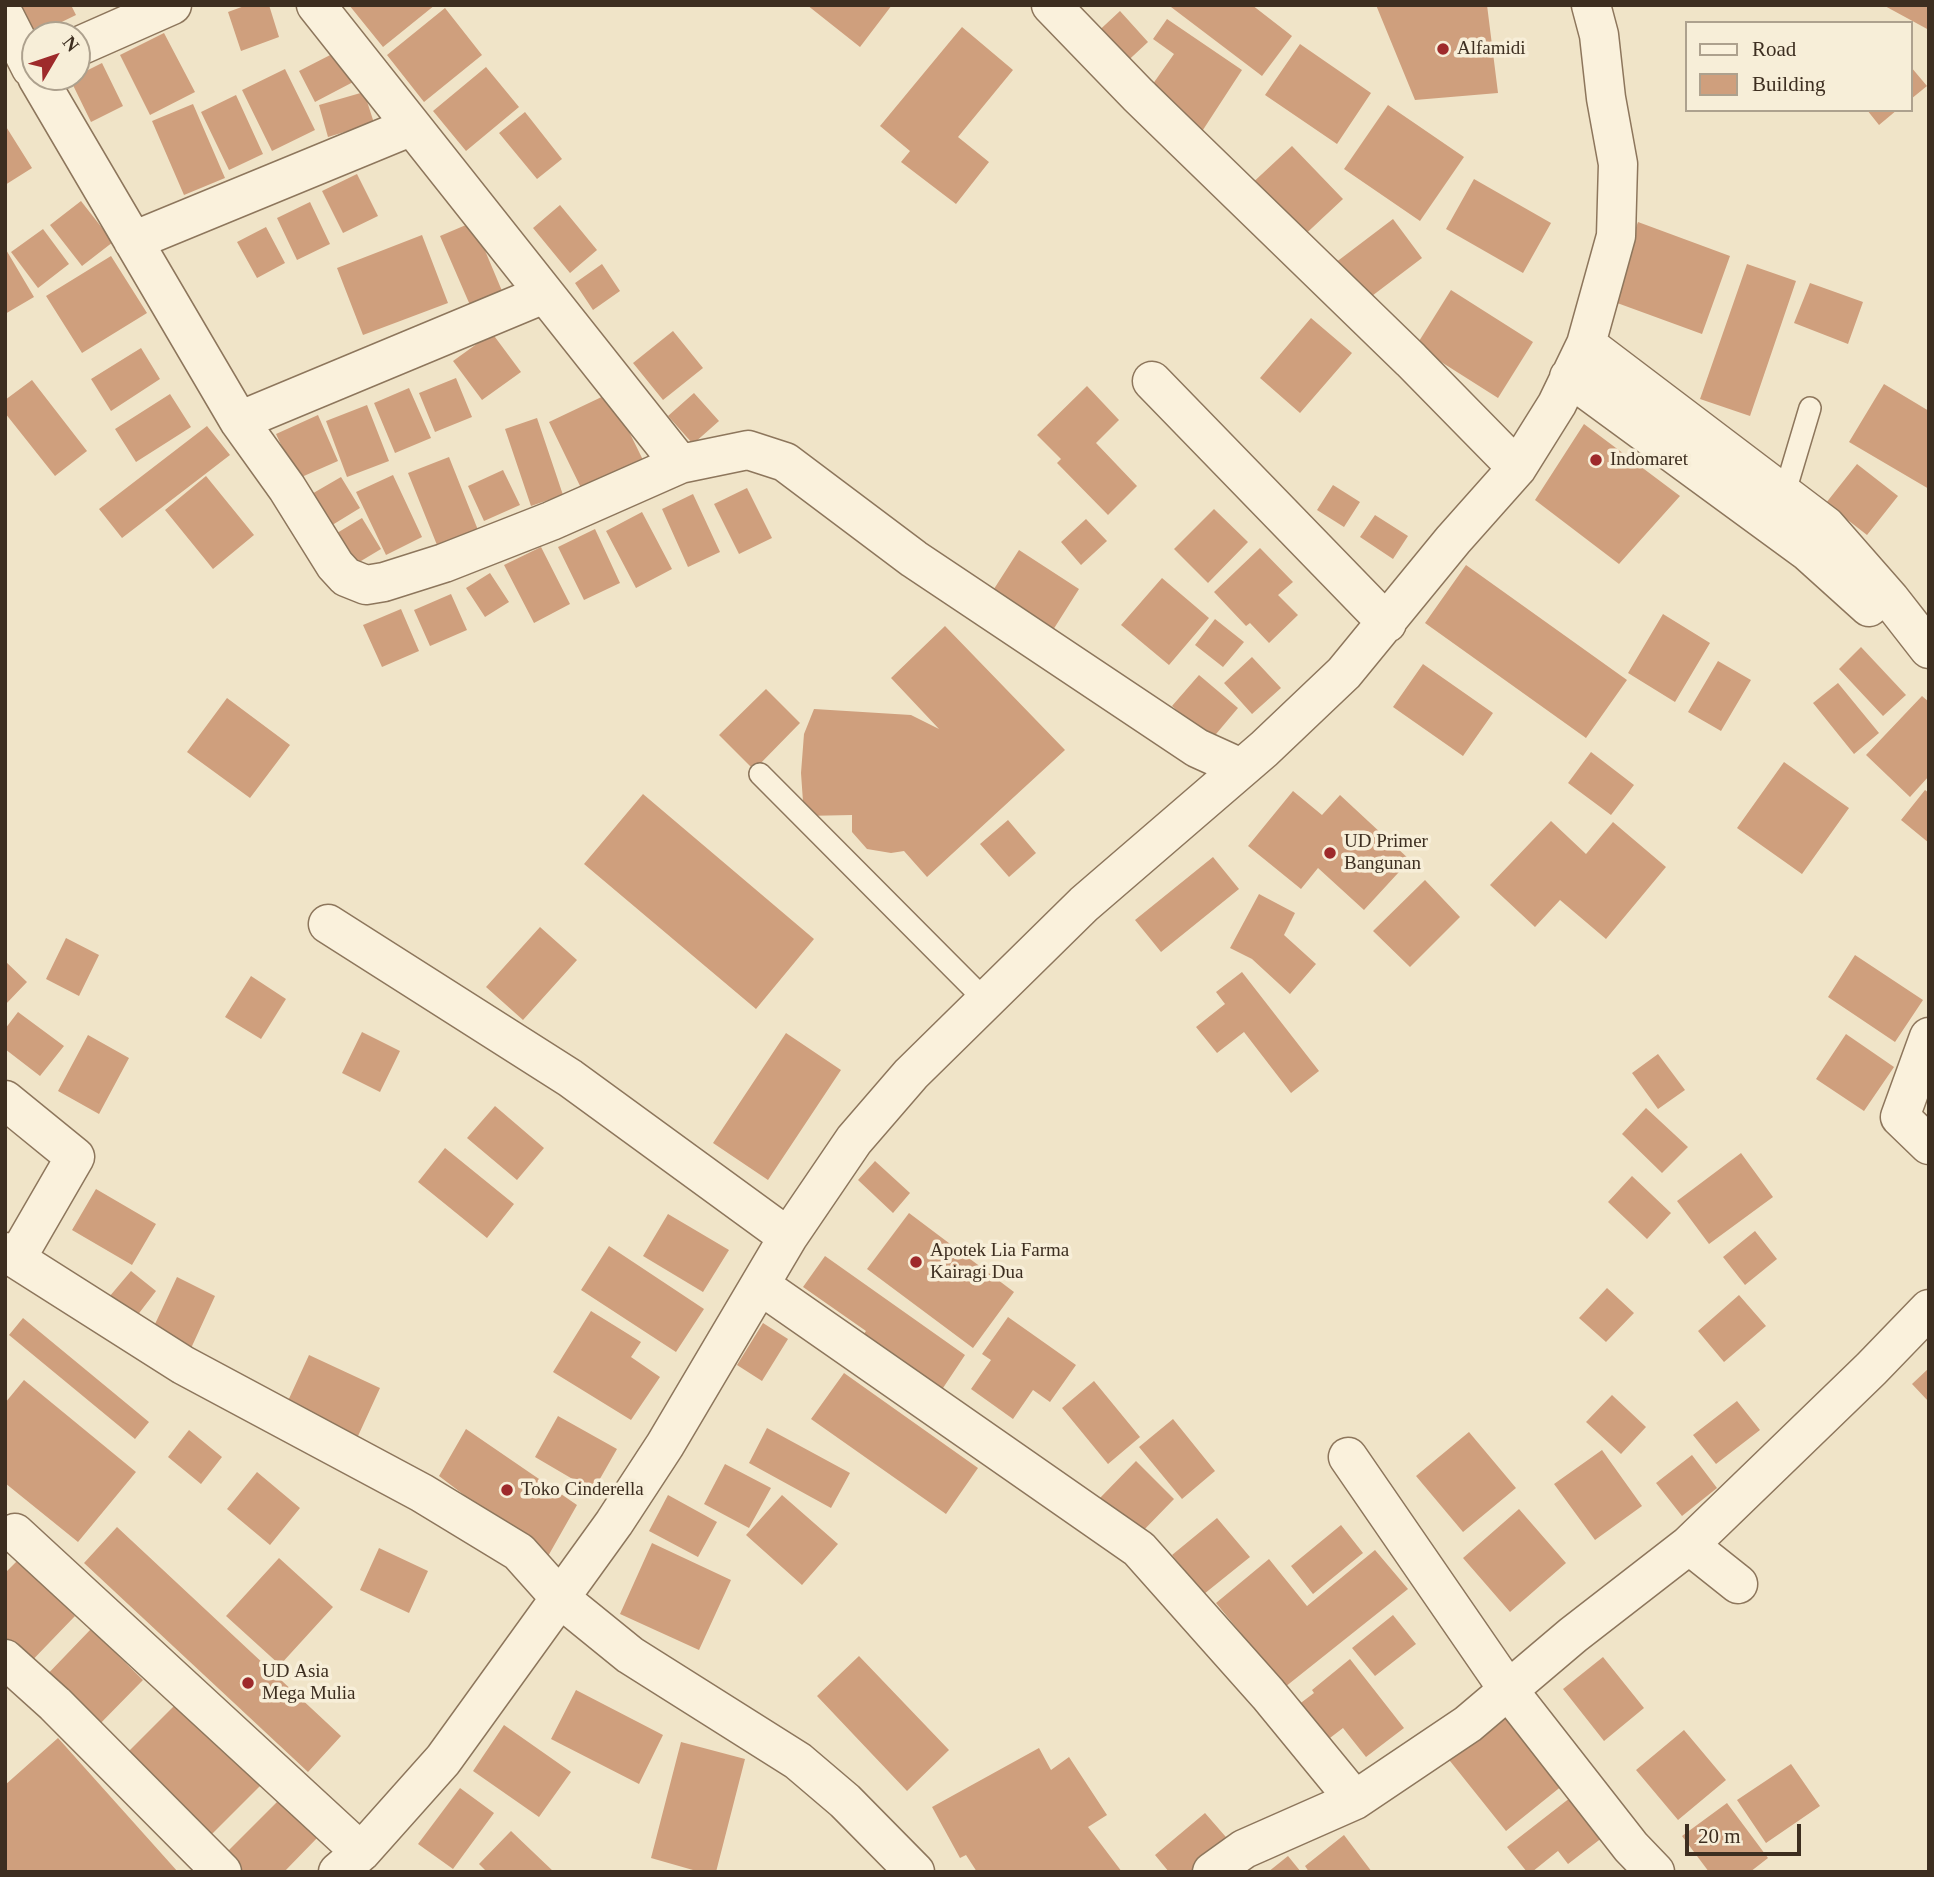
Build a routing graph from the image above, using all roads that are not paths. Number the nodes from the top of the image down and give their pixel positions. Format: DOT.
graph roads {
  1 [pos="172,5"];
  2 [pos="316,5"];
  3 [pos="1051,5"];
  4 [pos="1591,5"];
  5 [pos="5,17"];
  6 [pos="91,41"];
  7 [pos="21,46"];
  8 [pos="47,91"];
  9 [pos="410,127"];
  10 [pos="133,241"];
  11 [pos="544,294"];
  12 [pos="1586,344"];
  13 [pos="1569,377"];
  14 [pos="1152,381"];
  15 [pos="1810,408"];
  16 [pos="240,421"];
  17 [pos="680,464"];
  18 [pos="1517,468"];
  19 [pos="1775,508"];
  20 [pos="1387,623"];
  21 [pos="1918,631"];
  22 [pos="1241,768"];
  23 [pos="760,774"];
  24 [pos="328,924"];
  25 [pos="987,1002"];
  26 [pos="1929,1037"];
  27 [pos="5,1100"];
  28 [pos="1929,1145"];
  29 [pos="788,1237"];
  30 [pos="10,1255"];
  31 [pos="760,1285"];
  32 [pos="1929,1309"];
  33 [pos="1348,1457"];
  34 [pos="15,1533"];
  35 [pos="1689,1545"];
  36 [pos="1738,1584"];
  37 [pos="561,1599"];
  38 [pos="5,1659"];
  39 [pos="1509,1691"];
  40 [pos="1355,1800"];
  41 [pos="349,1862"];
  42 [pos="222,1872"];
  43 [pos="915,1872"];
  44 [pos="1212,1872"];
  45 [pos="1655,1872"];
  1 -- 6 [label="street"];
  2 -- 9 [label="street"];
  3 -- 18 [label="street"];
  4 -- 12 [label="street"];
  5 -- 7 [label="street"];
  8 -- 10 [label="street"];
  9 -- 10 [label="street"];
  9 -- 11 [label="street"];
  10 -- 16 [label="street"];
  11 -- 16 [label="street"];
  11 -- 17 [label="street"];
  12 -- 13 [label="street"];
  12 -- 19 [label="street"];
  13 -- 18 [label="street"];
  13 -- 19 [label="street"];
  14 -- 20 [label="street"];
  15 -- 19 [label="lane"];
  16 -- 17 [label="street"];
  17 -- 22 [label="street"];
  18 -- 20 [label="street"];
  19 -- 21 [label="street"];
  20 -- 22 [label="street"];
  22 -- 25 [label="street"];
  23 -- 25 [label="lane"];
  24 -- 29 [label="street"];
  25 -- 29 [label="street"];
  26 -- 28 [label="street"];
  27 -- 30 [label="street"];
  29 -- 31 [label="street"];
  30 -- 37 [label="street"];
  31 -- 37 [label="street"];
  31 -- 40 [label="street"];
  32 -- 35 [label="street"];
  33 -- 39 [label="street"];
  34 -- 41 [label="street"];
  35 -- 36 [label="street"];
  35 -- 39 [label="street"];
  37 -- 41 [label="street"];
  37 -- 43 [label="street"];
  38 -- 42 [label="street"];
  39 -- 40 [label="street"];
  39 -- 45 [label="street"];
  40 -- 44 [label="street"];
}
